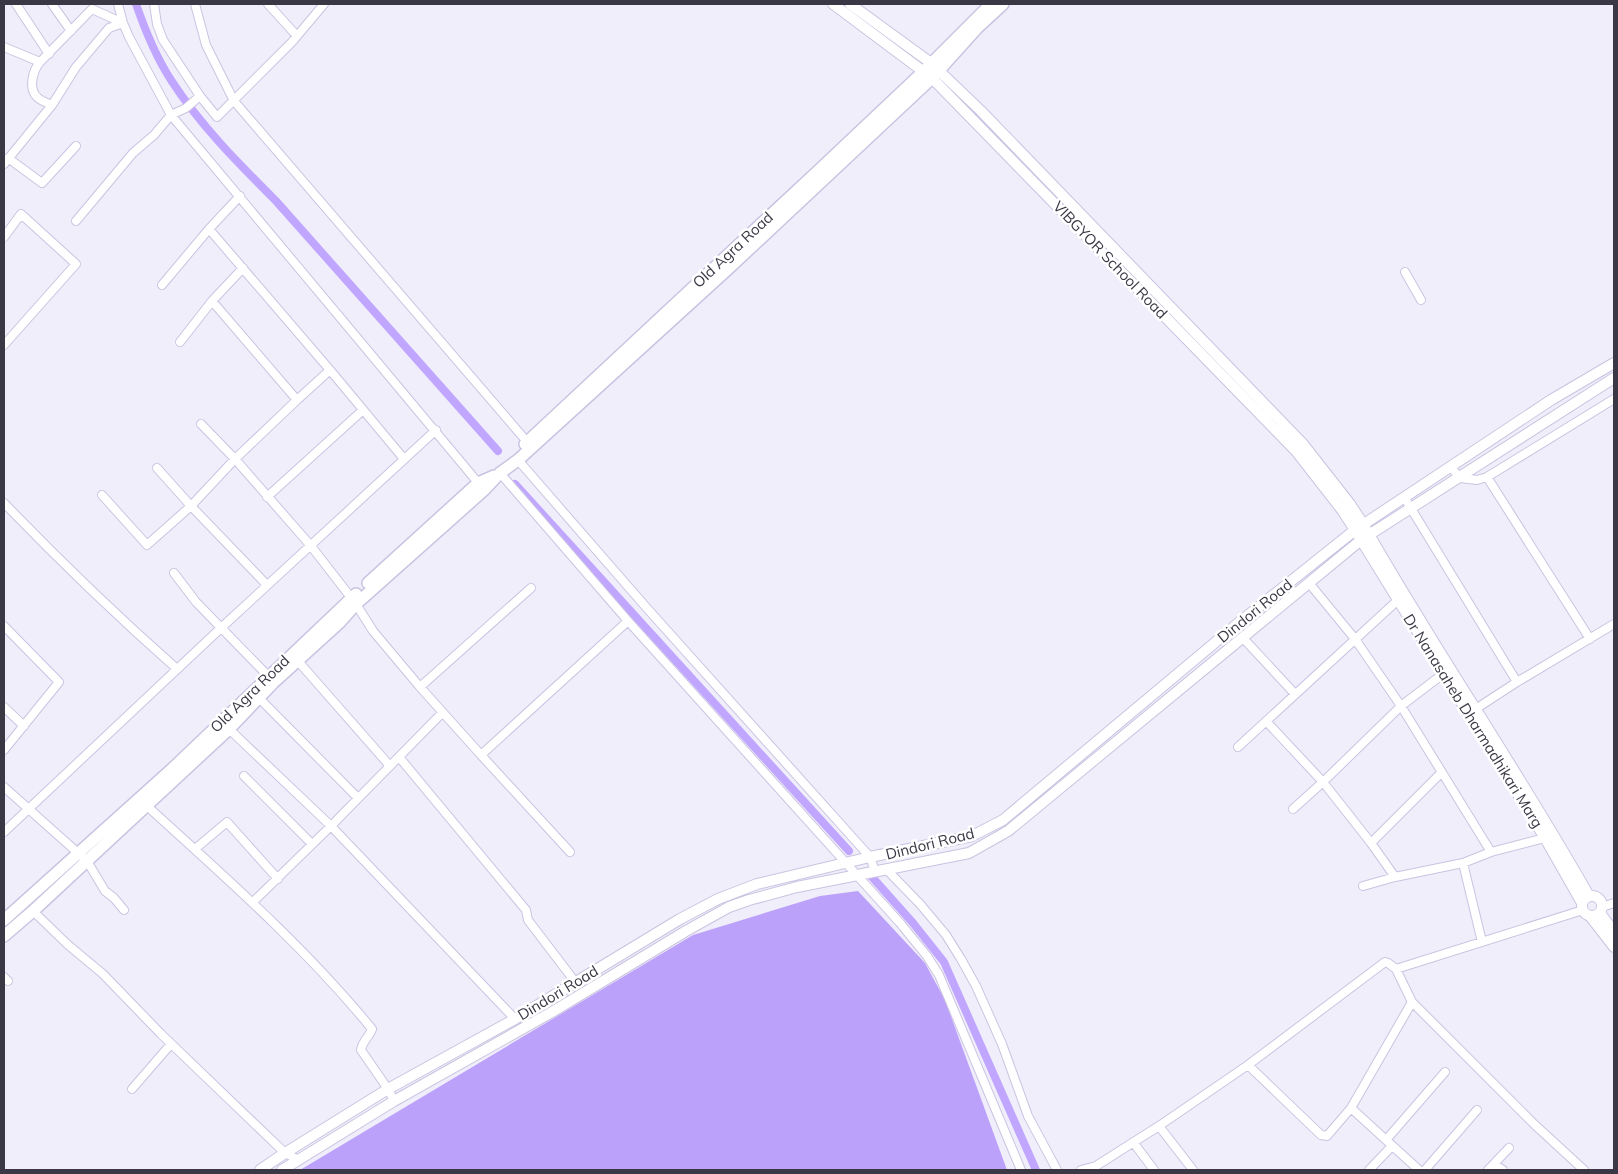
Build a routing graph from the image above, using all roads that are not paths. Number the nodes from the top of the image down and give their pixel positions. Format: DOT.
graph roads {
  1 [pos="16,4"];
  2 [pos="52,4"];
  3 [pos="118,4"];
  4 [pos="154,4"];
  5 [pos="195,4"];
  6 [pos="268,4"];
  7 [pos="324,4"];
  8 [pos="833,4"];
  9 [pos="850,4"];
  10 [pos="991,4"];
  11 [pos="1003,4"];
  12 [pos="90,6"];
  13 [pos="123,22"];
  14 [pos="70,31"];
  15 [pos="297,36"];
  16 [pos="4,47"];
  17 [pos="49,54"];
  18 [pos="40,62"];
  19 [pos="932,70"];
  20 [pos="198,98"];
  21 [pos="234,101"];
  22 [pos="52,105"];
  23 [pos="171,116"];
  24 [pos="76,146"];
  25 [pos="6,161"];
  26 [pos="240,196"];
  27 [pos="76,221"];
  28 [pos="209,229"];
  29 [pos="4,237"];
  30 [pos="243,268"];
  31 [pos="1405,272"];
  32 [pos="162,285"];
  33 [pos="1422,300"];
  34 [pos="212,301"];
  35 [pos="180,342"];
  36 [pos="4,345"];
  37 [pos="1614,363"];
  38 [pos="330,370"];
  39 [pos="1614,378"];
  40 [pos="1614,399"];
  41 [pos="297,400"];
  42 [pos="363,410"];
  43 [pos="201,424"];
  44 [pos="436,430"];
  45 [pos="530,445"];
  46 [pos="235,459"];
  47 [pos="404,459"];
  48 [pos="518,460"];
  49 [pos="1450,466"];
  50 [pos="157,468"];
  51 [pos="500,473"];
  52 [pos="1487,477"];
  53 [pos="1460,478"];
  54 [pos="481,487"];
  55 [pos="102,495"];
  56 [pos="267,497"];
  57 [pos="1404,497"];
  58 [pos="191,506"];
  59 [pos="6,508"];
  60 [pos="1410,508"];
  61 [pos="1359,527"];
  62 [pos="1365,538"];
  63 [pos="311,546"];
  64 [pos="174,573"];
  65 [pos="1309,583"];
  66 [pos="267,585"];
  67 [pos="531,588"];
  68 [pos="1398,600"];
  69 [pos="354,601"];
  70 [pos="628,621"];
  71 [pos="1614,624"];
  72 [pos="4,626"];
  73 [pos="222,627"];
  74 [pos="1243,638"];
  75 [pos="1355,639"];
  76 [pos="1590,639"];
  77 [pos="298,660"];
  78 [pos="178,669"];
  79 [pos="1443,674"];
  80 [pos="271,679"];
  81 [pos="1517,682"];
  82 [pos="420,687"];
  83 [pos="1295,694"];
  84 [pos="259,698"];
  85 [pos="1401,706"];
  86 [pos="4,707"];
  87 [pos="1472,712"];
  88 [pos="442,713"];
  89 [pos="1266,721"];
  90 [pos="24,726"];
  91 [pos="229,729"];
  92 [pos="7,741"];
  93 [pos="1238,747"];
  94 [pos="4,750"];
  95 [pos="481,755"];
  96 [pos="399,757"];
  97 [pos="390,766"];
  98 [pos="1442,772"];
  99 [pos="244,776"];
  100 [pos="1323,782"];
  101 [pos="4,787"];
  102 [pos="358,798"];
  103 [pos="147,806"];
  104 [pos="29,808"];
  105 [pos="1293,809"];
  106 [pos="331,826"];
  107 [pos="4,832"];
  108 [pos="1545,838"];
  109 [pos="1371,843"];
  110 [pos="312,844"];
  111 [pos="194,849"];
  112 [pos="570,852"];
  113 [pos="1491,852"];
  114 [pos="870,857"];
  115 [pos="83,858"];
  116 [pos="846,863"];
  117 [pos="1463,863"];
  118 [pos="886,869"];
  119 [pos="875,871"];
  120 [pos="856,875"];
  121 [pos="1394,877"];
  122 [pos="278,879"];
  123 [pos="1362,886"];
  124 [pos="25,902"];
  125 [pos="253,902"];
  126 [pos="1614,903"];
  127 [pos="1591,907"];
  128 [pos="124,910"];
  129 [pos="34,911"];
  130 [pos="4,920"];
  131 [pos="1614,932"];
  132 [pos="4,936"];
  133 [pos="1482,942"];
  134 [pos="1614,947"];
  135 [pos="1396,969"];
  136 [pos="576,983"];
  137 [pos="1412,1002"];
  138 [pos="515,1019"];
  139 [pos="171,1044"];
  140 [pos="1248,1065"];
  141 [pos="1445,1072"];
  142 [pos="388,1089"];
  143 [pos="132,1090"];
  144 [pos="394,1101"];
  145 [pos="1351,1108"];
  146 [pos="1477,1110"];
  147 [pos="1159,1126"];
  148 [pos="1133,1142"];
  149 [pos="1389,1143"];
  150 [pos="1509,1148"];
  151 [pos="285,1153"];
  152 [pos="299,1160"];
  153 [pos="1494,1164"];
  154 [pos="260,1170"];
  155 [pos="282,1170"];
  156 [pos="1020,1170"];
  157 [pos="1057,1170"];
  158 [pos="1081,1170"];
  159 [pos="1154,1170"];
  160 [pos="1193,1170"];
  161 [pos="1369,1170"];
  162 [pos="1419,1170"];
  163 [pos="1425,1170"];
  164 [pos="1488,1170"];
  165 [pos="1502,1170"];
  166 [pos="1584,1170"];
  1 -- 17 [label="street"];
  2 -- 14 [label="street"];
  3 -- 13 [label="street"];
  4 -- 20 [label="street"];
  5 -- 21 [label="street"];
  6 -- 15 [label="street"];
  7 -- 15 [label="street"];
  8 -- 19 [label="main road, VIBGYOR School Road"];
  9 -- 19 [label="main road, VIBGYOR School Road"];
  10 -- 19 [label="highway"];
  11 -- 19 [label="highway"];
  12 -- 13 [label="street"];
  12 -- 14 [label="street"];
  13 -- 22 [label="street"];
  13 -- 23 [label="street"];
  14 -- 17 [label="street"];
  15 -- 21 [label="street"];
  16 -- 18 [label="street"];
  17 -- 18 [label="street"];
  18 -- 22 [label="street"];
  19 -- 45 [label="highway"];
  19 -- 61 [label="main road, VIBGYOR School Road"];
  20 -- 21 [label="street"];
  20 -- 23 [label="street"];
  21 -- 45 [label="street"];
  22 -- 25 [label="street"];
  23 -- 26 [label="street"];
  23 -- 27 [label="street"];
  24 -- 25 [label="street"];
  26 -- 28 [label="street"];
  26 -- 44 [label="street"];
  28 -- 30 [label="street"];
  28 -- 32 [label="street"];
  29 -- 36 [label="street"];
  30 -- 34 [label="street"];
  30 -- 38 [label="street"];
  31 -- 33 [label="street"];
  34 -- 35 [label="street"];
  34 -- 41 [label="street"];
  37 -- 49 [label="main road, Dindori Road"];
  38 -- 41 [label="street"];
  38 -- 42 [label="street"];
  39 -- 53 [label="main road"];
  40 -- 52 [label="street"];
  41 -- 46 [label="street"];
  42 -- 47 [label="street"];
  42 -- 56 [label="street"];
  43 -- 46 [label="street"];
  44 -- 47 [label="street"];
  44 -- 54 [label="street"];
  45 -- 48 [label="highway"];
  46 -- 56 [label="street"];
  46 -- 58 [label="street"];
  47 -- 63 [label="street"];
  48 -- 51 [label="highway"];
  48 -- 114 [label="street"];
  49 -- 53 [label="street"];
  49 -- 57 [label="main road, Dindori Road"];
  50 -- 58 [label="street"];
  51 -- 54 [label="highway"];
  51 -- 70 [label="street"];
  52 -- 53 [label="street"];
  52 -- 76 [label="street"];
  53 -- 60 [label="main road"];
  54 -- 69 [label="highway"];
  55 -- 58 [label="street"];
  56 -- 63 [label="street"];
  57 -- 60 [label="street"];
  57 -- 61 [label="main road, Dindori Road"];
  58 -- 66 [label="street"];
  59 -- 78 [label="street"];
  60 -- 62 [label="main road"];
  60 -- 81 [label="street"];
  61 -- 62 [label="main road, VIBGYOR School Road"];
  61 -- 114 [label="main road, Dindori Road"];
  62 -- 65 [label="main road"];
  62 -- 68 [label="main road, Dr Nanasaheb Dharmadhikari Marg"];
  62 -- 87 [label="main road, Dr Nanasaheb Dharmadhikari Marg"];
  63 -- 66 [label="street"];
  63 -- 69 [label="street"];
  64 -- 73 [label="street"];
  65 -- 74 [label="main road"];
  65 -- 75 [label="street"];
  66 -- 73 [label="street"];
  67 -- 82 [label="street"];
  68 -- 75 [label="street"];
  68 -- 79 [label="main road, Dr Nanasaheb Dharmadhikari Marg"];
  69 -- 77 [label="highway"];
  69 -- 80 [label="highway, Old Agra Road"];
  69 -- 82 [label="street"];
  70 -- 95 [label="street"];
  70 -- 116 [label="street"];
  71 -- 76 [label="street"];
  72 -- 90 [label="street"];
  73 -- 78 [label="street"];
  73 -- 80 [label="street"];
  74 -- 83 [label="street"];
  74 -- 118 [label="main road"];
  75 -- 83 [label="street"];
  75 -- 85 [label="street"];
  76 -- 81 [label="street"];
  77 -- 80 [label="highway"];
  77 -- 97 [label="street"];
  78 -- 104 [label="street"];
  79 -- 85 [label="street"];
  79 -- 87 [label="main road, Dr Nanasaheb Dharmadhikari Marg"];
  80 -- 84 [label="highway"];
  80 -- 115 [label="highway, Old Agra Road"];
  81 -- 87 [label="street"];
  82 -- 88 [label="street"];
  83 -- 89 [label="street"];
  84 -- 91 [label="highway"];
  84 -- 102 [label="street"];
  85 -- 98 [label="street"];
  85 -- 100 [label="street"];
  86 -- 90 [label="street"];
  87 -- 108 [label="main road, Dr Nanasaheb Dharmadhikari Marg"];
  87 -- 127 [label="main road, Dr Nanasaheb Dharmadhikari Marg"];
  88 -- 95 [label="street"];
  88 -- 96 [label="street"];
  89 -- 93 [label="street"];
  89 -- 100 [label="street"];
  90 -- 92 [label="street"];
  91 -- 103 [label="highway"];
  91 -- 106 [label="street"];
  92 -- 94 [label="street"];
  95 -- 112 [label="street"];
  96 -- 97 [label="street"];
  96 -- 136 [label="street"];
  97 -- 102 [label="street"];
  98 -- 109 [label="street"];
  98 -- 113 [label="street"];
  99 -- 110 [label="street"];
  100 -- 105 [label="street"];
  100 -- 109 [label="street"];
  101 -- 104 [label="street"];
  102 -- 106 [label="street"];
  103 -- 111 [label="street"];
  103 -- 115 [label="highway"];
  104 -- 107 [label="street"];
  104 -- 115 [label="street"];
  106 -- 110 [label="street"];
  106 -- 138 [label="street"];
  108 -- 113 [label="street"];
  108 -- 127 [label="main road, Dr Nanasaheb Dharmadhikari Marg"];
  109 -- 121 [label="street"];
  110 -- 122 [label="street"];
  111 -- 122 [label="street"];
  111 -- 125 [label="street"];
  113 -- 117 [label="street"];
  114 -- 116 [label="main road, Dindori Road"];
  114 -- 119 [label="street"];
  115 -- 124 [label="highway, Old Agra Road"];
  115 -- 128 [label="street"];
  115 -- 129 [label="highway"];
  116 -- 120 [label="street"];
  116 -- 136 [label="main road, Dindori Road"];
  117 -- 121 [label="street"];
  117 -- 133 [label="street"];
  118 -- 119 [label="main road"];
  118 -- 157 [label="street"];
  119 -- 120 [label="main road"];
  120 -- 144 [label="main road"];
  120 -- 156 [label="street"];
  121 -- 123 [label="street"];
  122 -- 125 [label="street"];
  124 -- 129 [label="highway"];
  124 -- 130 [label="highway, Old Agra Road"];
  125 -- 142 [label="street"];
  126 -- 127 [label="street"];
  127 -- 131 [label="main road, Dr Nanasaheb Dharmadhikari Marg"];
  127 -- 133 [label="street"];
  127 -- 134 [label="main road, Dr Nanasaheb Dharmadhikari Marg"];
  129 -- 132 [label="highway"];
  129 -- 139 [label="street"];
  133 -- 135 [label="street"];
  135 -- 137 [label="street"];
  135 -- 140 [label="street"];
  136 -- 138 [label="main road, Dindori Road"];
  137 -- 145 [label="street"];
  137 -- 166 [label="street"];
  138 -- 142 [label="main road, Dindori Road"];
  139 -- 143 [label="street"];
  139 -- 151 [label="street"];
  140 -- 145 [label="street"];
  140 -- 147 [label="street"];
  141 -- 149 [label="street"];
  142 -- 144 [label="street"];
  142 -- 151 [label="main road, Dindori Road"];
  144 -- 152 [label="main road"];
  145 -- 149 [label="street"];
  146 -- 163 [label="street"];
  147 -- 148 [label="street"];
  147 -- 160 [label="street"];
  148 -- 158 [label="street"];
  148 -- 159 [label="street"];
  149 -- 161 [label="street"];
  149 -- 162 [label="street"];
  150 -- 153 [label="street"];
  151 -- 152 [label="street"];
  151 -- 154 [label="main road, Dindori Road"];
  152 -- 155 [label="main road"];
  153 -- 164 [label="street"];
  153 -- 165 [label="street"];
}
